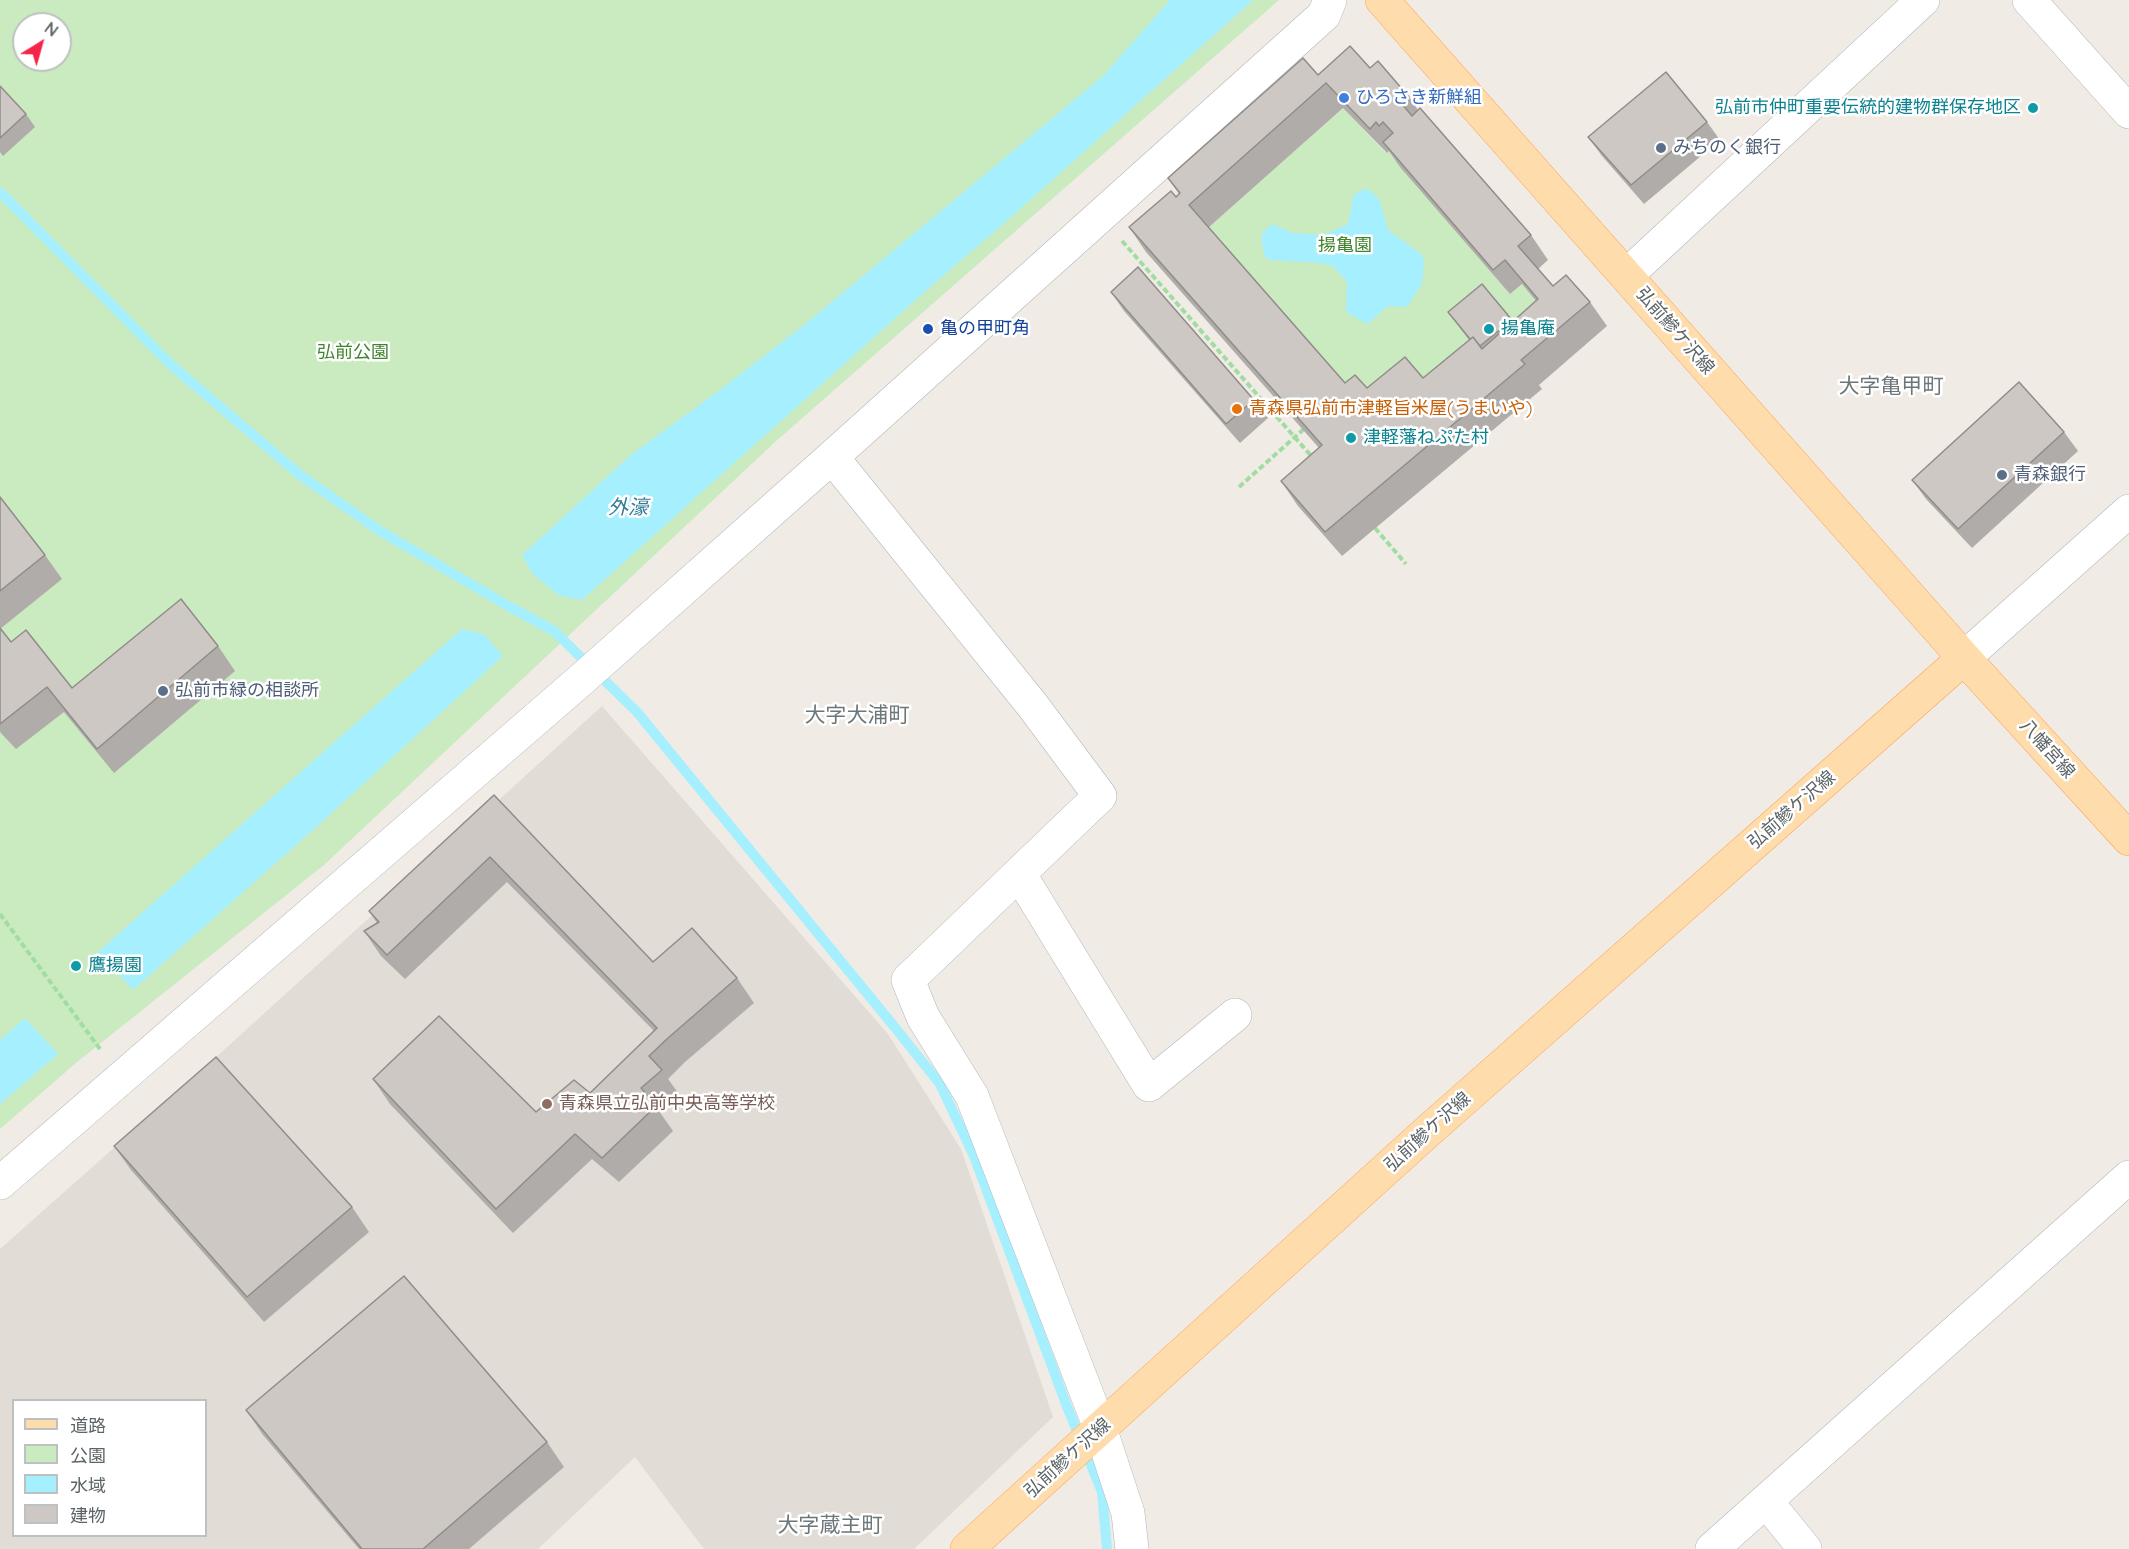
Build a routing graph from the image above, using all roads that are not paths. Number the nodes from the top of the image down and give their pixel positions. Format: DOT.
graph roads {
  1 [pos="1330,0"];
  2 [pos="1382,0"];
  3 [pos="1923,0"];
  4 [pos="2029,0"];
  5 [pos="2129,112"];
  6 [pos="1627,275"];
  7 [pos="832,457"];
  8 [pos="2129,511"];
  9 [pos="1964,658"];
  10 [pos="2129,839"];
  11 [pos="1020,875"];
  12 [pos="1235,1016"];
  13 [pos="2129,1177"];
  14 [pos="0,1183"];
  15 [pos="1089,1438"];
  16 [pos="1766,1501"];
  17 [pos="967,1549"];
  18 [pos="1132,1549"];
  19 [pos="1712,1549"];
  20 [pos="1805,1549"];
  1 -- 7 [label="street"];
  2 -- 6 [label="main road, 弘前鰺ケ沢線"];
  3 -- 6 [label="street"];
  4 -- 5 [label="street"];
  6 -- 9 [label="main road, 弘前鰺ケ沢線"];
  7 -- 11 [label="street"];
  7 -- 14 [label="street"];
  8 -- 9 [label="street"];
  9 -- 10 [label="main road, 八幡宮線"];
  9 -- 15 [label="main road, 弘前鰺ケ沢線"];
  11 -- 12 [label="street"];
  11 -- 15 [label="street"];
  13 -- 16 [label="street"];
  15 -- 17 [label="main road, 弘前鰺ケ沢線"];
  15 -- 18 [label="street"];
  16 -- 19 [label="street"];
  16 -- 20 [label="street"];
}
